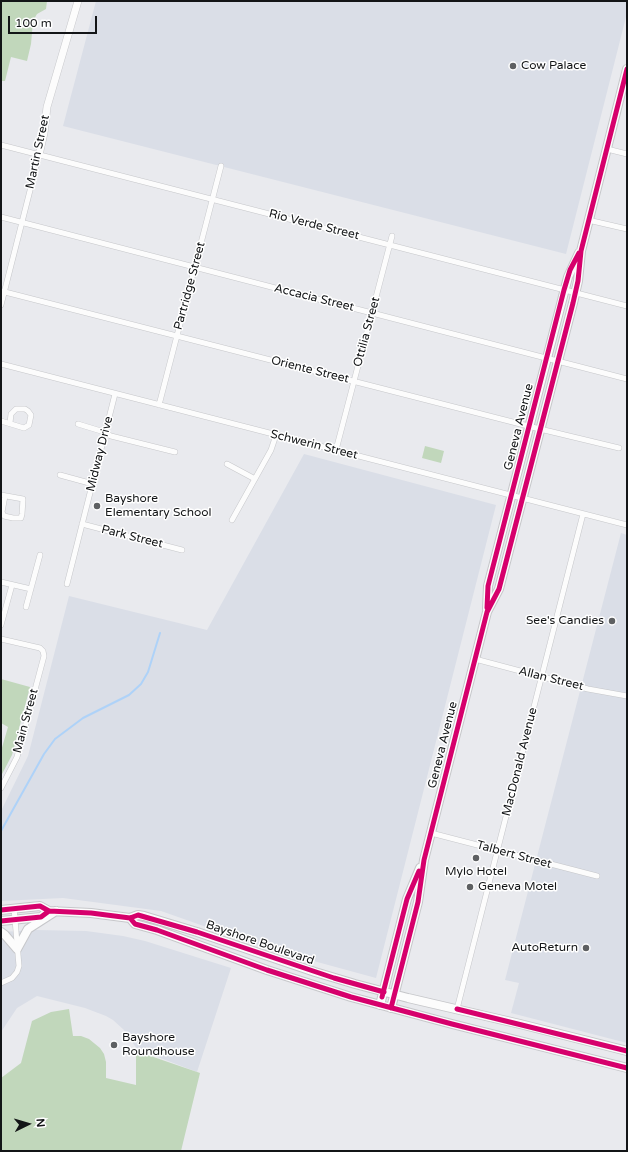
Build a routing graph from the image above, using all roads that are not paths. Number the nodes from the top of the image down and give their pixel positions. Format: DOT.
graph roads {
  1 [pos="78,1"];
  2 [pos="627,69"];
  3 [pos="626,80"];
  4 [pos="1,145"];
  5 [pos="607,149"];
  6 [pos="627,154"];
  7 [pos="39,155"];
  8 [pos="221,166"];
  9 [pos="213,199"];
  10 [pos="1,217"];
  11 [pos="588,220"];
  12 [pos="22,223"];
  13 [pos="627,229"];
  14 [pos="392,236"];
  15 [pos="390,245"];
  16 [pos="581,251"];
  17 [pos="195,267"];
  18 [pos="564,290"];
  19 [pos="3,291"];
  20 [pos="575,292"];
  21 [pos="1,305"];
  22 [pos="627,306"];
  23 [pos="372,313"];
  24 [pos="177,336"];
  25 [pos="547,358"];
  26 [pos="558,361"];
  27 [pos="1,364"];
  28 [pos="627,379"];
  29 [pos="354,381"];
  30 [pos="115,394"];
  31 [pos="159,405"];
  32 [pos="1,421"];
  33 [pos="10,424"];
  34 [pos="78,424"];
  35 [pos="529,426"];
  36 [pos="540,429"];
  37 [pos="105,433"];
  38 [pos="276,435"];
  39 [pos="619,448"];
  40 [pos="336,450"];
  41 [pos="175,452"];
  42 [pos="227,464"];
  43 [pos="60,475"];
  44 [pos="255,480"];
  45 [pos="93,484"];
  46 [pos="511,495"];
  47 [pos="3,496"];
  48 [pos="522,498"];
  49 [pos="583,514"];
  50 [pos="232,520"];
  51 [pos="82,524"];
  52 [pos="627,525"];
  53 [pos="182,550"];
  54 [pos="40,555"];
  55 [pos="1,582"];
  56 [pos="67,584"];
  57 [pos="12,585"];
  58 [pos="31,589"];
  59 [pos="26,607"];
  60 [pos="487,612"];
  61 [pos="1,625"];
  62 [pos="1,639"];
  63 [pos="475,660"];
  64 [pos="542,677"];
  65 [pos="627,696"];
  66 [pos="1,788"];
  67 [pos="430,833"];
  68 [pos="497,850"];
  69 [pos="424,860"];
  70 [pos="597,876"];
  71 [pos="14,908"];
  72 [pos="1,910"];
  73 [pos="53,911"];
  74 [pos="130,918"];
  75 [pos="15,919"];
  76 [pos="1,921"];
  77 [pos="1,932"];
  78 [pos="18,949"];
  79 [pos="1,983"];
  80 [pos="384,992"];
  81 [pos="395,995"];
  82 [pos="380,1005"];
  83 [pos="391,1008"];
  84 [pos="456,1009"];
  85 [pos="627,1052"];
  86 [pos="627,1068"];
  1 -- 7 [label="street, Martin Street"];
  2 -- 3 [label="main road, Geneva Avenue"];
  3 -- 5 [label="main road, Geneva Avenue"];
  4 -- 7 [label="street, Rio Verde Street"];
  5 -- 6 [label="street"];
  5 -- 11 [label="main road, Geneva Avenue"];
  7 -- 9 [label="street, Rio Verde Street"];
  7 -- 12 [label="street, Martin Street"];
  8 -- 9 [label="street, Partridge Street"];
  9 -- 15 [label="street, Rio Verde Street"];
  9 -- 17 [label="street, Partridge Street"];
  10 -- 12 [label="street, Accacia Street"];
  11 -- 13 [label="street"];
  11 -- 16 [label="main road, Geneva Avenue"];
  12 -- 17 [label="street, Accacia Street"];
  12 -- 19 [label="street, Martin Street"];
  14 -- 15 [label="street, Ottilia Street"];
  15 -- 18 [label="street, Rio Verde Street"];
  15 -- 23 [label="street, Ottilia Street"];
  16 -- 18 [label="main road, Geneva Avenue"];
  16 -- 20 [label="main road, Geneva Avenue"];
  17 -- 23 [label="street, Accacia Street"];
  17 -- 24 [label="street, Partridge Street"];
  18 -- 20 [label="street, Rio Verde Street"];
  18 -- 25 [label="main road, Geneva Avenue"];
  19 -- 21 [label="street, Martin Street"];
  19 -- 24 [label="street, Oriente Street"];
  20 -- 22 [label="street, Rio Verde Street"];
  20 -- 26 [label="main road, Geneva Avenue"];
  23 -- 25 [label="street, Accacia Street"];
  23 -- 29 [label="street, Ottilia Street"];
  24 -- 29 [label="street, Oriente Street"];
  24 -- 31 [label="street, Partridge Street"];
  25 -- 26 [label="street, Accacia Street"];
  25 -- 35 [label="main road, Geneva Avenue"];
  26 -- 28 [label="street, Accacia Street"];
  26 -- 36 [label="main road, Geneva Avenue"];
  27 -- 30 [label="street, Schwerin Street"];
  29 -- 35 [label="street, Oriente Street"];
  29 -- 40 [label="street, Ottilia Street"];
  30 -- 31 [label="street, Schwerin Street"];
  30 -- 37 [label="street, Midway Drive"];
  31 -- 38 [label="street, Schwerin Street"];
  32 -- 33 [label="street"];
  33 -- 33 [label="street"];
  34 -- 37 [label="street"];
  35 -- 36 [label="street, Oriente Street"];
  35 -- 46 [label="main road, Geneva Avenue"];
  36 -- 39 [label="street, Oriente Street"];
  36 -- 48 [label="main road, Geneva Avenue"];
  37 -- 41 [label="street"];
  37 -- 45 [label="street, Midway Drive"];
  38 -- 40 [label="street, Schwerin Street"];
  38 -- 44 [label="street"];
  40 -- 46 [label="street, Schwerin Street"];
  42 -- 44 [label="street"];
  43 -- 45 [label="street"];
  44 -- 50 [label="street"];
  45 -- 51 [label="street, Midway Drive"];
  46 -- 48 [label="street, Schwerin Street"];
  46 -- 60 [label="main road, Geneva Avenue"];
  47 -- 47 [label="street"];
  48 -- 49 [label="street, Schwerin Street"];
  48 -- 60 [label="main road, Geneva Avenue"];
  49 -- 52 [label="street, Schwerin Street"];
  49 -- 64 [label="street, MacDonald Avenue"];
  51 -- 53 [label="street, Park Street"];
  51 -- 56 [label="street, Midway Drive"];
  54 -- 58 [label="street"];
  55 -- 57 [label="street"];
  57 -- 58 [label="street"];
  57 -- 61 [label="street"];
  58 -- 59 [label="street"];
  60 -- 63 [label="main road, Geneva Avenue"];
  62 -- 66 [label="street, Main Street"];
  63 -- 64 [label="street, Allan Street"];
  63 -- 67 [label="main road, Geneva Avenue"];
  64 -- 65 [label="street, Allan Street"];
  64 -- 68 [label="street, MacDonald Avenue"];
  67 -- 68 [label="street, Talbert Street"];
  67 -- 69 [label="main road, Geneva Avenue"];
  68 -- 70 [label="street, Talbert Street"];
  68 -- 84 [label="street, MacDonald Avenue"];
  69 -- 80 [label="main road, Geneva Avenue"];
  69 -- 81 [label="main road, Geneva Avenue"];
  71 -- 72 [label="main road, Bayshore Boulevard"];
  71 -- 73 [label="main road, Bayshore Boulevard"];
  71 -- 75 [label="street"];
  73 -- 74 [label="main road, Bayshore Boulevard"];
  73 -- 75 [label="main road, Bayshore Boulevard"];
  73 -- 78 [label="main road"];
  74 -- 80 [label="main road, Bayshore Boulevard"];
  74 -- 82 [label="main road, Bayshore Boulevard"];
  75 -- 76 [label="main road, Bayshore Boulevard"];
  75 -- 78 [label="street"];
  77 -- 78 [label="main road"];
  78 -- 79 [label="street"];
  80 -- 81 [label="main road, Bayshore Boulevard"];
  80 -- 82 [label="main road, Geneva Avenue"];
  81 -- 83 [label="main road, Geneva Avenue"];
  81 -- 84 [label="main road, Bayshore Boulevard"];
  82 -- 83 [label="main road, Bayshore Boulevard"];
  83 -- 86 [label="main road, Bayshore Boulevard"];
  84 -- 85 [label="main road, Bayshore Boulevard"];
}
